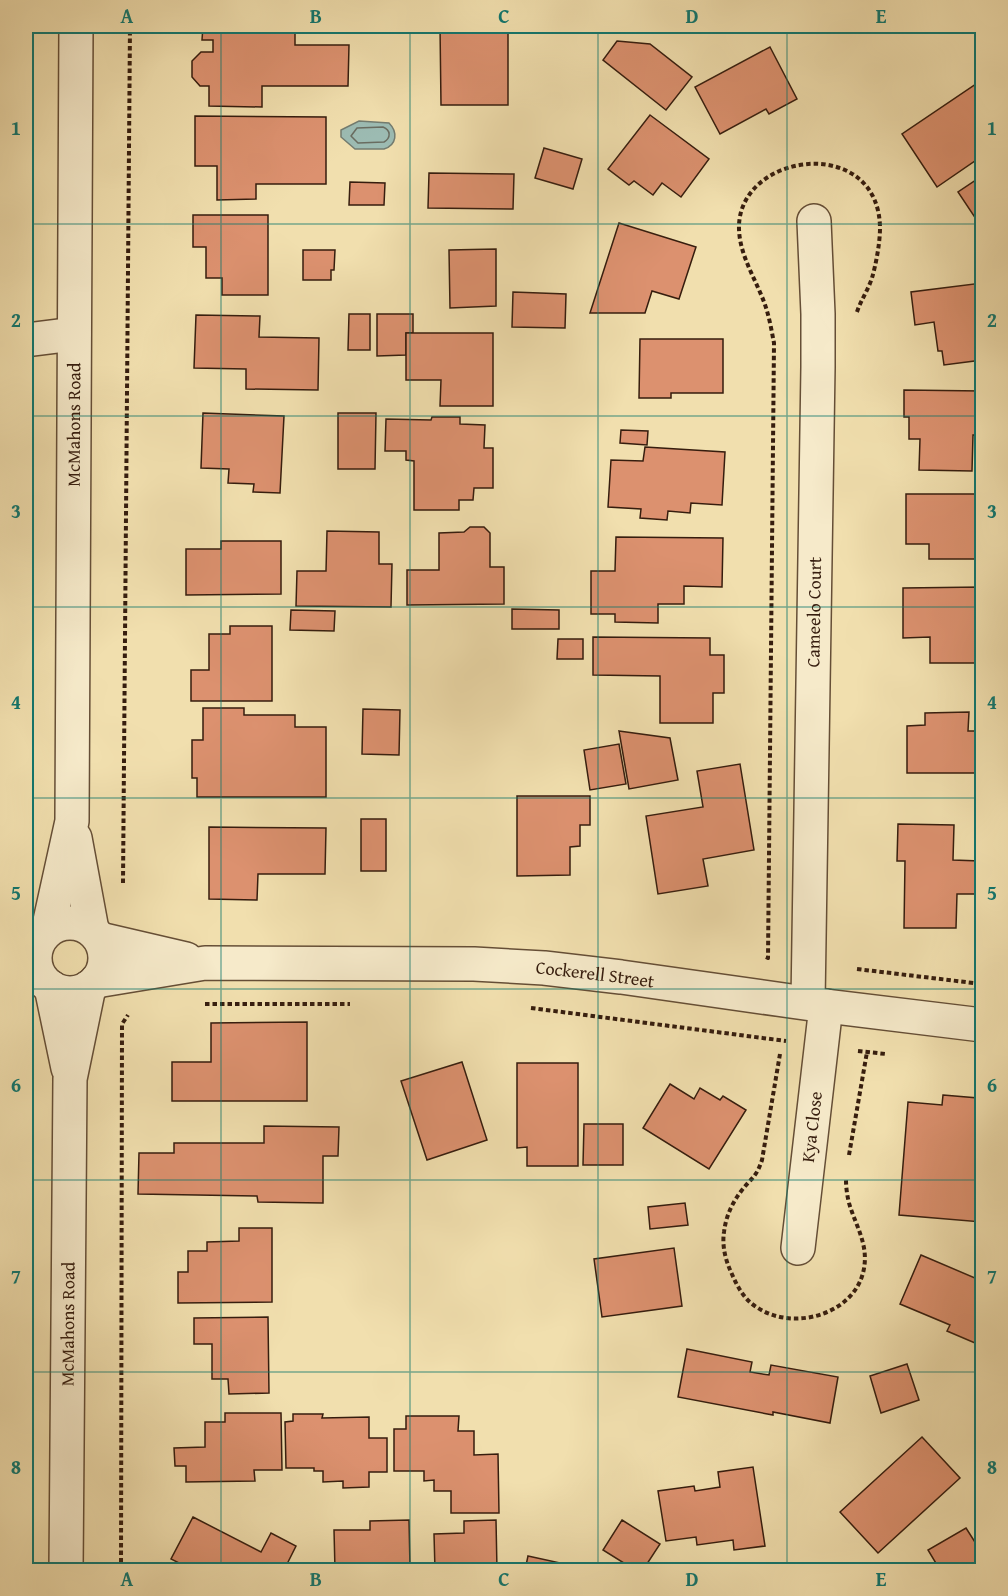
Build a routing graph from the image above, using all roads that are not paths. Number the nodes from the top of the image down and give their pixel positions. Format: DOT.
graph roads {
  1 [pos="76,26"];
  2 [pos="814,221"];
  3 [pos="74,334"];
  4 [pos="26,340"];
  5 [pos="72,821"];
  6 [pos="96,935"];
  7 [pos="38,936"];
  8 [pos="205,963"];
  9 [pos="38,977"];
  10 [pos="93,984"];
  11 [pos="817,1004"];
  12 [pos="982,1025"];
  13 [pos="70,1079"];
  14 [pos="798,1248"];
  15 [pos="66,1570"];
  1 -- 3 [label="street, McMahons Road"];
  2 -- 11 [label="street, Cameelo Court"];
  3 -- 4 [label="street"];
  3 -- 5 [label="street, McMahons Road"];
  5 -- 6 [label="street, McMahons Road"];
  5 -- 7 [label="street, McMahons Road"];
  6 -- 7 [label="street"];
  6 -- 8 [label="street, Cockerell Street"];
  6 -- 10 [label="street"];
  7 -- 9 [label="street"];
  8 -- 10 [label="street, Cockerell Street"];
  8 -- 11 [label="street, Cockerell Street"];
  9 -- 10 [label="street"];
  9 -- 13 [label="street, McMahons Road"];
  10 -- 13 [label="street, McMahons Road"];
  11 -- 12 [label="street, Cockerell Street"];
  11 -- 14 [label="street, Kya Close"];
  13 -- 15 [label="street, McMahons Road"];
}
